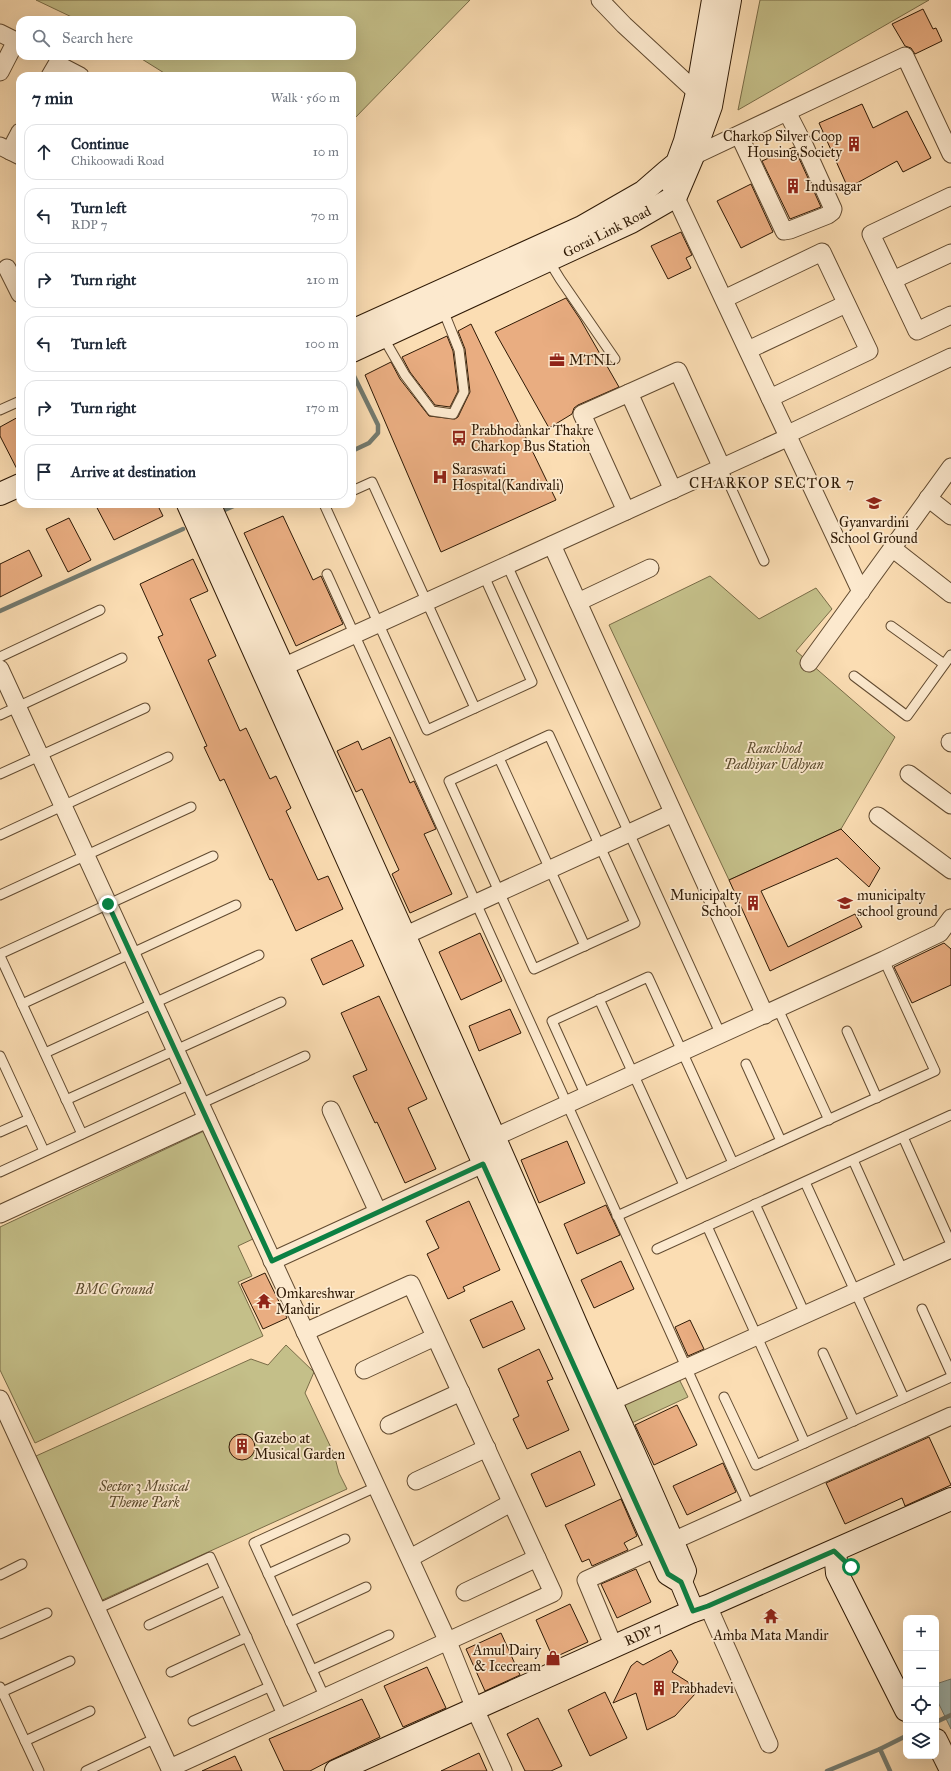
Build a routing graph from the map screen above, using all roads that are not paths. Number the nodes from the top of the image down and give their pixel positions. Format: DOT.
graph roads {
  1 [pos="600,0"];
  2 [pos="713,0"];
  3 [pos="730,0"];
  4 [pos="0,33"];
  5 [pos="0,72"];
  6 [pos="52,72"];
  7 [pos="72,72"];
  8 [pos="704,100"];
  9 [pos="787,112"];
  10 [pos="739,135"];
  11 [pos="16,140"];
  12 [pos="10,151"];
  13 [pos="951,154"];
  14 [pos="678,164"];
  15 [pos="676,196"];
  16 [pos="951,196"];
  17 [pos="951,253"];
  18 [pos="549,261"];
  19 [pos="9,267"];
  20 [pos="893,280"];
  21 [pos="16,284"];
  22 [pos="724,299"];
  23 [pos="439,301"];
  24 [pos="846,304"];
  25 [pos="951,315"];
  26 [pos="379,329"];
  27 [pos="356,331"];
  28 [pos="356,348"];
  29 [pos="748,350"];
  30 [pos="951,357"];
  31 [pos="615,359"];
  32 [pos="629,393"];
  33 [pos="770,398"];
  34 [pos="16,403"];
  35 [pos="0,410"];
  36 [pos="788,436"];
  37 [pos="951,467"];
  38 [pos="722,468"];
  39 [pos="356,489"];
  40 [pos="673,490"];
  41 [pos="928,498"];
  42 [pos="190,508"];
  43 [pos="211,508"];
  44 [pos="326,508"];
  45 [pos="626,511"];
  46 [pos="951,516"];
  47 [pos="552,545"];
  48 [pos="892,548"];
  49 [pos="764,561"];
  50 [pos="507,565"];
  51 [pos="650,568"];
  52 [pos="327,574"];
  53 [pos="484,576"];
  54 [pos="861,592"];
  55 [pos="951,594"];
  56 [pos="426,602"];
  57 [pos="578,602"];
  58 [pos="100,610"];
  59 [pos="378,623"];
  60 [pos="891,626"];
  61 [pos="353,635"];
  62 [pos="951,655"];
  63 [pos="0,656"];
  64 [pos="122,658"];
  65 [pos="809,663"];
  66 [pos="944,664"];
  67 [pos="0,669"];
  68 [pos="274,671"];
  69 [pos="854,676"];
  70 [pos="17,707"];
  71 [pos="145,708"];
  72 [pos="475,708"];
  73 [pos="0,715"];
  74 [pos="40,756"];
  75 [pos="168,757"];
  76 [pos="499,758"];
  77 [pos="0,774"];
  78 [pos="909,774"];
  79 [pos="951,805"];
  80 [pos="63,806"];
  81 [pos="191,807"];
  82 [pos="674,814"];
  83 [pos="878,816"];
  84 [pos="630,833"];
  85 [pos="0,835"];
  86 [pos="600,847"];
  87 [pos="86,856"];
  88 [pos="213,856"];
  89 [pos="550,869"];
  90 [pos="951,870"];
  91 [pos="499,892"];
  92 [pos="0,896"];
  93 [pos="108,904"];
  94 [pos="475,904"];
  95 [pos="236,905"];
  96 [pos="951,918"];
  97 [pos="946,937"];
  98 [pos="395,940"];
  99 [pos="585,946"];
  100 [pos="131,954"];
  101 [pos="0,955"];
  102 [pos="259,955"];
  103 [pos="884,960"];
  104 [pos="600,999"];
  105 [pos="281,1002"];
  106 [pos="154,1003"];
  107 [pos="22,1004"];
  108 [pos="771,1012"];
  109 [pos="847,1031"];
  110 [pos="721,1035"];
  111 [pos="175,1050"];
  112 [pos="682,1052"];
  113 [pos="45,1053"];
  114 [pos="0,1056"];
  115 [pos="305,1056"];
  116 [pos="746,1064"];
  117 [pos="3,1072"];
  118 [pos="634,1074"];
  119 [pos="191,1084"];
  120 [pos="586,1096"];
  121 [pos="877,1098"];
  122 [pos="66,1100"];
  123 [pos="567,1105"];
  124 [pos="331,1110"];
  125 [pos="204,1111"];
  126 [pos="951,1115"];
  127 [pos="29,1119"];
  128 [pos="828,1120"];
  129 [pos="0,1132"];
  130 [pos="82,1134"];
  131 [pos="903,1137"];
  132 [pos="781,1141"];
  133 [pos="499,1146"];
  134 [pos="44,1151"];
  135 [pos="479,1155"];
  136 [pos="853,1160"];
  137 [pos="733,1163"];
  138 [pos="0,1172"];
  139 [pos="805,1182"];
  140 [pos="684,1185"];
  141 [pos="755,1204"];
  142 [pos="378,1212"];
  143 [pos="0,1214"];
  144 [pos="617,1216"];
  145 [pos="707,1226"];
  146 [pos="951,1244"];
  147 [pos="657,1249"];
  148 [pos="951,1249"];
  149 [pos="272,1261"];
  150 [pos="903,1271"];
  151 [pos="856,1292"];
  152 [pos="922,1309"];
  153 [pos="806,1314"];
  154 [pos="305,1332"];
  155 [pos="757,1336"];
  156 [pos="435,1337"];
  157 [pos="823,1353"];
  158 [pos="686,1368"];
  159 [pos="364,1370"];
  160 [pos="951,1373"];
  161 [pos="951,1377"];
  162 [pos="461,1392"];
  163 [pos="724,1397"];
  164 [pos="904,1398"];
  165 [pos="0,1399"];
  166 [pos="602,1406"];
  167 [pos="951,1416"];
  168 [pos="854,1421"];
  169 [pos="389,1425"];
  170 [pos="805,1443"];
  171 [pos="487,1448"];
  172 [pos="416,1481"];
  173 [pos="376,1487"];
  174 [pos="951,1499"];
  175 [pos="512,1503"];
  176 [pos="749,1506"];
  177 [pos="345,1539"];
  178 [pos="664,1544"];
  179 [pos="834,1551"];
  180 [pos="410,1558"];
  181 [pos="537,1558"];
  182 [pos="22,1564"];
  183 [pos="268,1574"];
  184 [pos="0,1575"];
  185 [pos="366,1587"];
  186 [pos="225,1590"];
  187 [pos="465,1592"];
  188 [pos="97,1609"];
  189 [pos="701,1609"];
  190 [pos="46,1613"];
  191 [pos="290,1622"];
  192 [pos="149,1625"];
  193 [pos="0,1634"];
  194 [pos="389,1635"];
  195 [pos="246,1637"];
  196 [pos="448,1642"];
  197 [pos="614,1646"];
  198 [pos="70,1661"];
  199 [pos="312,1670"];
  200 [pos="171,1672"];
  201 [pos="269,1686"];
  202 [pos="1,1689"];
  203 [pos="903,1693"];
  204 [pos="325,1698"];
  205 [pos="475,1709"];
  206 [pos="90,1711"];
  207 [pos="283,1717"];
  208 [pos="193,1721"];
  209 [pos="156,1738"];
  210 [pos="24,1741"];
  211 [pos="769,1744"];
  212 [pos="171,1770"];
  213 [pos="39,1771"];
  214 [pos="86,1771"];
  215 [pos="336,1771"];
  216 [pos="503,1771"];
  1 -- 8 [label="street"];
  2 -- 8 [label="street"];
  3 -- 8 [label="street"];
  4 -- 5 [label="street"];
  6 -- 7 [label="street"];
  8 -- 14 [label="street"];
  9 -- 10 [label="street"];
  9 -- 10 [label="street"];
  9 -- 13 [label="street"];
  10 -- 14 [label="street"];
  11 -- 12 [label="street"];
  14 -- 15 [label="street"];
  14 -- 15 [label="street"];
  14 -- 23 [label="street, Gorai Link Road"];
  15 -- 18 [label="street, Gorai Link Road"];
  15 -- 22 [label="street"];
  16 -- 20 [label="street"];
  17 -- 20 [label="street"];
  18 -- 23 [label="street, Gorai Link Road"];
  18 -- 31 [label="lane"];
  19 -- 21 [label="street"];
  20 -- 25 [label="street"];
  22 -- 24 [label="street"];
  22 -- 29 [label="street"];
  23 -- 26 [label="street, Gorai Link Road"];
  23 -- 26 [label="lane"];
  24 -- 29 [label="street"];
  24 -- 33 [label="street"];
  26 -- 27 [label="street, Gorai Link Road"];
  26 -- 28 [label="street, Gorai Link Road"];
  29 -- 33 [label="street"];
  30 -- 36 [label="street"];
  32 -- 38 [label="street"];
  32 -- 40 [label="street"];
  32 -- 45 [label="street"];
  33 -- 36 [label="street"];
  34 -- 35 [label="lane"];
  36 -- 38 [label="street"];
  36 -- 54 [label="street"];
  37 -- 41 [label="street"];
  38 -- 40 [label="street"];
  38 -- 49 [label="lane"];
  39 -- 56 [label="lane"];
  40 -- 45 [label="street"];
  41 -- 46 [label="street"];
  41 -- 48 [label="street"];
  42 -- 68 [label="street"];
  43 -- 68 [label="street"];
  44 -- 59 [label="lane"];
  45 -- 47 [label="street"];
  47 -- 50 [label="street"];
  47 -- 57 [label="street"];
  48 -- 54 [label="street"];
  48 -- 55 [label="street"];
  50 -- 53 [label="street"];
  50 -- 84 [label="lane"];
  51 -- 57 [label="street"];
  52 -- 61 [label="lane"];
  53 -- 56 [label="street"];
  53 -- 72 [label="lane"];
  54 -- 65 [label="street"];
  56 -- 59 [label="street"];
  56 -- 72 [label="lane"];
  57 -- 82 [label="street"];
  58 -- 63 [label="lane"];
  59 -- 61 [label="street"];
  59 -- 72 [label="lane"];
  60 -- 66 [label="lane"];
  61 -- 68 [label="street"];
  61 -- 94 [label="lane"];
  62 -- 66 [label="lane"];
  64 -- 70 [label="lane"];
  66 -- 69 [label="lane"];
  67 -- 70 [label="street"];
  68 -- 98 [label="street"];
  70 -- 73 [label="lane"];
  70 -- 74 [label="street"];
  71 -- 74 [label="lane"];
  74 -- 77 [label="lane"];
  74 -- 80 [label="street"];
  75 -- 80 [label="lane"];
  76 -- 86 [label="lane"];
  76 -- 89 [label="lane"];
  76 -- 91 [label="lane"];
  78 -- 79 [label="street"];
  80 -- 85 [label="lane"];
  80 -- 87 [label="street"];
  81 -- 87 [label="lane"];
  82 -- 84 [label="street"];
  82 -- 108 [label="street"];
  83 -- 90 [label="street"];
  84 -- 86 [label="street"];
  84 -- 110 [label="lane"];
  86 -- 89 [label="street"];
  86 -- 99 [label="lane"];
  87 -- 92 [label="lane"];
  87 -- 93 [label="street"];
  88 -- 93 [label="lane"];
  89 -- 91 [label="street"];
  89 -- 99 [label="lane"];
  91 -- 94 [label="street"];
  91 -- 99 [label="lane"];
  93 -- 100 [label="street"];
  93 -- 101 [label="lane"];
  94 -- 98 [label="street"];
  94 -- 123 [label="lane"];
  95 -- 100 [label="lane"];
  96 -- 97 [label="street"];
  97 -- 103 [label="street"];
  98 -- 133 [label="street"];
  98 -- 135 [label="street"];
  100 -- 106 [label="street"];
  100 -- 107 [label="lane"];
  101 -- 107 [label="lane"];
  102 -- 106 [label="lane"];
  103 -- 108 [label="street"];
  103 -- 121 [label="lane"];
  104 -- 112 [label="lane"];
  104 -- 118 [label="lane"];
  104 -- 120 [label="lane"];
  105 -- 111 [label="lane"];
  106 -- 111 [label="street"];
  106 -- 113 [label="lane"];
  107 -- 113 [label="lane"];
  108 -- 110 [label="street"];
  108 -- 128 [label="lane"];
  109 -- 121 [label="lane"];
  110 -- 112 [label="street"];
  111 -- 119 [label="street"];
  111 -- 122 [label="lane"];
  112 -- 118 [label="street"];
  112 -- 137 [label="lane"];
  113 -- 122 [label="lane"];
  114 -- 117 [label="lane"];
  115 -- 125 [label="lane"];
  116 -- 132 [label="lane"];
  117 -- 127 [label="lane"];
  118 -- 120 [label="street"];
  118 -- 140 [label="lane"];
  119 -- 125 [label="street"];
  119 -- 130 [label="lane"];
  120 -- 123 [label="street"];
  121 -- 128 [label="lane"];
  122 -- 130 [label="lane"];
  123 -- 133 [label="street"];
  123 -- 144 [label="lane"];
  124 -- 142 [label="street"];
  125 -- 143 [label="street"];
  125 -- 149 [label="street"];
  126 -- 131 [label="lane"];
  127 -- 129 [label="lane"];
  127 -- 134 [label="lane"];
  128 -- 132 [label="lane"];
  130 -- 134 [label="lane"];
  131 -- 136 [label="lane"];
  131 -- 146 [label="lane"];
  132 -- 137 [label="lane"];
  133 -- 135 [label="street"];
  133 -- 166 [label="street"];
  134 -- 138 [label="lane"];
  135 -- 142 [label="street"];
  135 -- 166 [label="street"];
  136 -- 139 [label="lane"];
  136 -- 150 [label="lane"];
  137 -- 140 [label="lane"];
  139 -- 141 [label="lane"];
  139 -- 151 [label="lane"];
  140 -- 144 [label="lane"];
  141 -- 145 [label="lane"];
  141 -- 153 [label="lane"];
  142 -- 149 [label="street"];
  144 -- 158 [label="lane"];
  145 -- 147 [label="lane"];
  145 -- 155 [label="lane"];
  148 -- 150 [label="street"];
  149 -- 154 [label="street"];
  150 -- 151 [label="street"];
  151 -- 153 [label="street"];
  151 -- 164 [label="lane"];
  152 -- 160 [label="lane"];
  153 -- 155 [label="street"];
  154 -- 156 [label="street"];
  154 -- 173 [label="street"];
  155 -- 158 [label="street"];
  155 -- 170 [label="lane"];
  156 -- 159 [label="street"];
  156 -- 162 [label="street"];
  157 -- 168 [label="lane"];
  158 -- 166 [label="street"];
  158 -- 176 [label="lane"];
  161 -- 164 [label="lane"];
  162 -- 169 [label="street"];
  162 -- 171 [label="street"];
  163 -- 170 [label="lane"];
  164 -- 168 [label="lane"];
  165 -- 188 [label="street"];
  166 -- 178 [label="street"];
  167 -- 176 [label="street"];
  168 -- 170 [label="lane"];
  171 -- 172 [label="street"];
  171 -- 175 [label="street"];
  173 -- 180 [label="street"];
  173 -- 183 [label="lane"];
  174 -- 179 [label="street, RDP 7"];
  175 -- 180 [label="street"];
  175 -- 181 [label="street"];
  176 -- 178 [label="street"];
  177 -- 183 [label="lane"];
  178 -- 189 [label="street"];
  178 -- 197 [label="street"];
  179 -- 189 [label="street, RDP 7"];
  179 -- 203 [label="street"];
  180 -- 196 [label="street"];
  181 -- 187 [label="street"];
  181 -- 196 [label="street"];
  182 -- 184 [label="lane"];
  183 -- 191 [label="lane"];
  185 -- 191 [label="lane"];
  186 -- 188 [label="lane"];
  186 -- 192 [label="lane"];
  186 -- 195 [label="lane"];
  188 -- 209 [label="street"];
  189 -- 197 [label="street, RDP 7"];
  189 -- 211 [label="street"];
  190 -- 193 [label="lane"];
  191 -- 199 [label="lane"];
  194 -- 199 [label="lane"];
  195 -- 200 [label="lane"];
  195 -- 201 [label="lane"];
  196 -- 204 [label="street"];
  196 -- 205 [label="street"];
  197 -- 205 [label="street, RDP 7"];
  198 -- 202 [label="lane"];
  199 -- 204 [label="lane"];
  201 -- 207 [label="lane"];
  201 -- 208 [label="lane"];
  202 -- 210 [label="lane"];
  204 -- 207 [label="street"];
  205 -- 215 [label="street, RDP 7"];
  205 -- 216 [label="street"];
  206 -- 210 [label="lane"];
  207 -- 212 [label="street"];
  209 -- 212 [label="street"];
  209 -- 214 [label="lane"];
  210 -- 213 [label="lane"];
}
